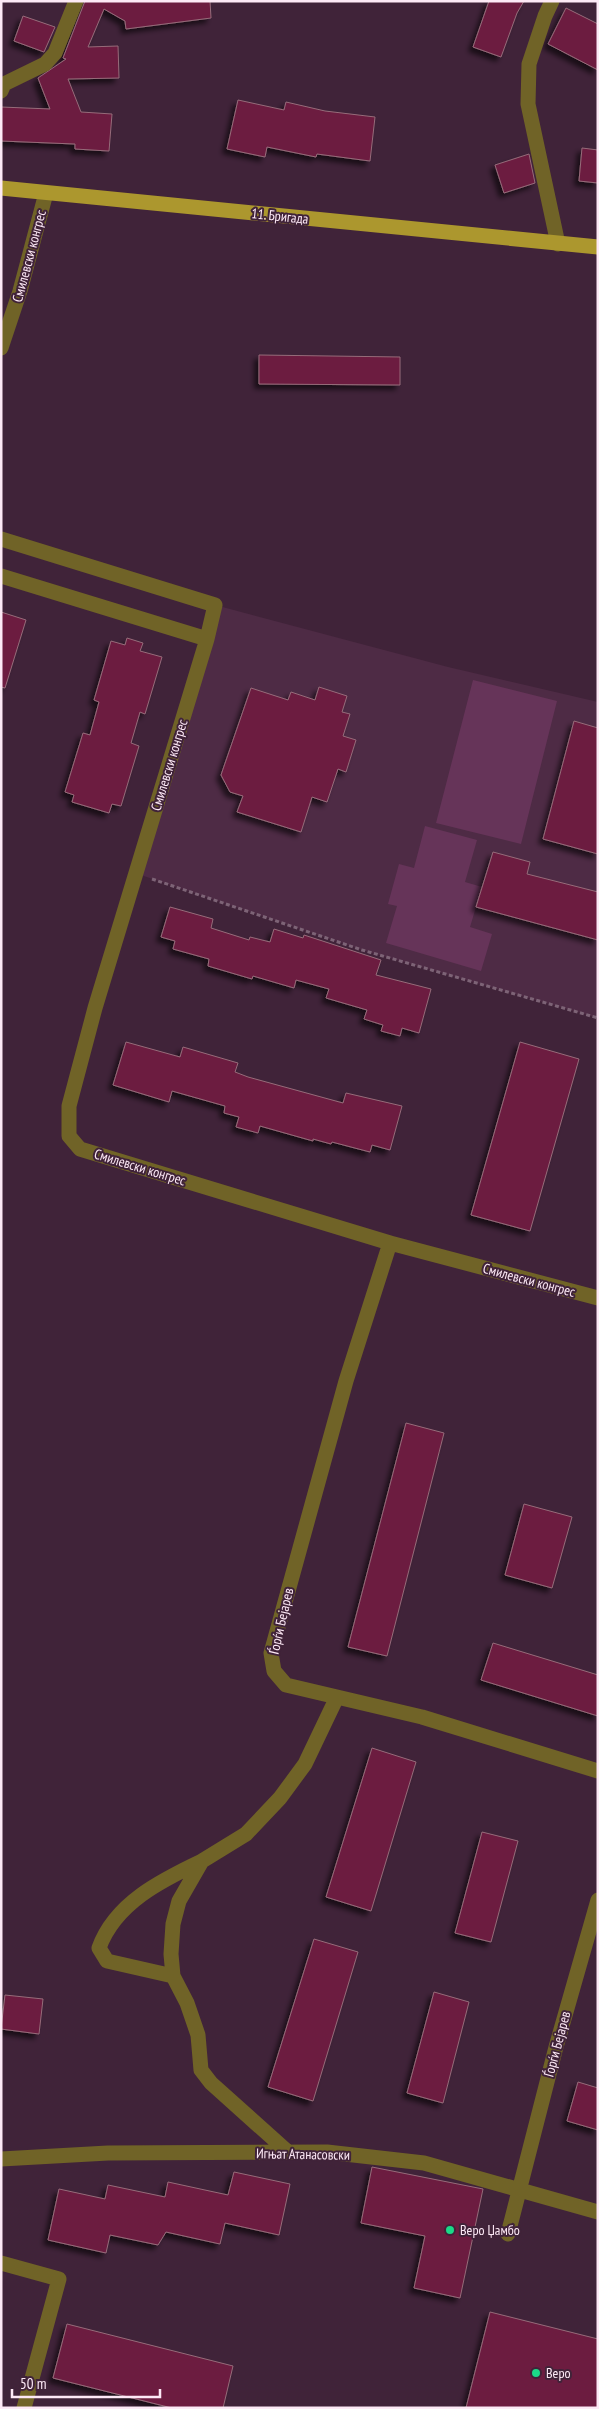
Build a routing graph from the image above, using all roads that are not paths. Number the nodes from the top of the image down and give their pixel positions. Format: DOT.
graph roads {
  1 [pos="76,1"];
  2 [pos="552,1"];
  3 [pos="1,91"];
  4 [pos="1,188"];
  5 [pos="46,193"];
  6 [pos="558,244"];
  7 [pos="598,247"];
  8 [pos="1,348"];
  9 [pos="1,539"];
  10 [pos="1,576"];
  11 [pos="207,639"];
  12 [pos="390,1243"];
  13 [pos="598,1298"];
  14 [pos="338,1697"];
  15 [pos="598,1772"];
  16 [pos="202,1862"];
  17 [pos="598,1900"];
  18 [pos="173,1976"];
  19 [pos="288,2152"];
  20 [pos="1,2159"];
  21 [pos="519,2188"];
  22 [pos="598,2212"];
  23 [pos="508,2234"];
  24 [pos="1,2264"];
  25 [pos="24,2408"];
  1 -- 3 [label="street"];
  2 -- 6 [label="street"];
  4 -- 5 [label="main road, 11. Бригада"];
  5 -- 6 [label="main road, 11. Бригада"];
  5 -- 8 [label="street, Смилевски конгрес"];
  6 -- 7 [label="main road, 11. Бригада"];
  9 -- 11 [label="street, Смилевски конгрес"];
  10 -- 11 [label="street"];
  11 -- 12 [label="street, Смилевски конгрес"];
  12 -- 13 [label="street, Смилевски конгрес"];
  12 -- 14 [label="street, Ѓорѓи Бејарев"];
  14 -- 15 [label="street, Ѓорѓи Бејарев"];
  14 -- 16 [label="street"];
  16 -- 18 [label="street"];
  16 -- 18 [label="street"];
  17 -- 21 [label="street, Ѓорѓи Бејарев"];
  18 -- 19 [label="street"];
  19 -- 20 [label="street, Игњат Атанасовски"];
  19 -- 21 [label="street, Игњат Атанасовски"];
  21 -- 22 [label="street, Игњат Атанасовски"];
  21 -- 23 [label="street, Ѓорѓи Бејарев"];
  24 -- 25 [label="street"];
}
